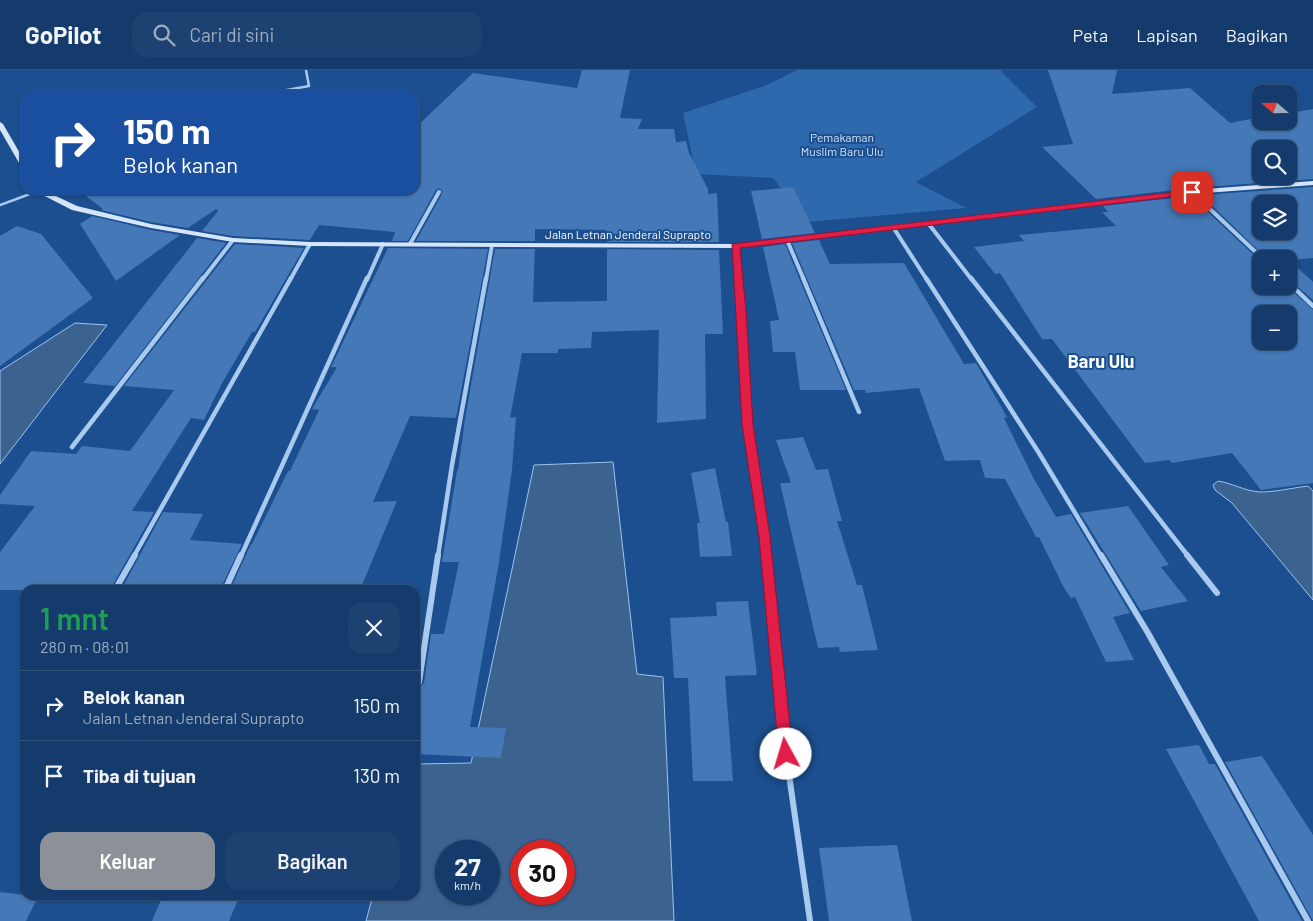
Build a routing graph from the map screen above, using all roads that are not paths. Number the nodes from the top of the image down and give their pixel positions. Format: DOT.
graph roads {
  1 [pos="306,70"];
  2 [pos="287,90"];
  3 [pos="0,124"];
  4 [pos="20,159"];
  5 [pos="1313,183"];
  6 [pos="439,192"];
  7 [pos="1192,192"];
  8 [pos="27,195"];
  9 [pos="46,195"];
  10 [pos="0,205"];
  11 [pos="928,223"];
  12 [pos="894,227"];
  13 [pos="233,240"];
  14 [pos="787,240"];
  15 [pos="310,244"];
  16 [pos="383,244"];
  17 [pos="410,244"];
  18 [pos="492,245"];
  19 [pos="735,246"];
  20 [pos="1253,250"];
  21 [pos="1297,291"];
  22 [pos="1313,306"];
  23 [pos="859,412"];
  24 [pos="72,447"];
  25 [pos="118,585"];
  26 [pos="227,585"];
  27 [pos="1217,593"];
  28 [pos="420,675"];
  29 [pos="810,921"];
  30 [pos="1308,921"];
  1 -- 2 [label="lane"];
  3 -- 4 [label="main road"];
  5 -- 7 [label="main road, Jalan Letnan Jenderal Suprapto"];
  6 -- 17 [label="street"];
  7 -- 11 [label="main road, Jalan Letnan Jenderal Suprapto"];
  7 -- 20 [label="street"];
  8 -- 10 [label="lane"];
  9 -- 13 [label="main road, Jalan Letnan Jenderal Suprapto"];
  11 -- 12 [label="main road, Jalan Letnan Jenderal Suprapto"];
  11 -- 27 [label="street"];
  12 -- 14 [label="main road, Jalan Letnan Jenderal Suprapto"];
  12 -- 30 [label="street"];
  13 -- 15 [label="main road, Jalan Letnan Jenderal Suprapto"];
  13 -- 24 [label="street"];
  14 -- 19 [label="main road, Jalan Letnan Jenderal Suprapto"];
  14 -- 23 [label="street"];
  15 -- 16 [label="main road, Jalan Letnan Jenderal Suprapto"];
  15 -- 25 [label="street"];
  16 -- 17 [label="main road, Jalan Letnan Jenderal Suprapto"];
  16 -- 26 [label="street"];
  17 -- 18 [label="main road, Jalan Letnan Jenderal Suprapto"];
  18 -- 19 [label="main road, Jalan Letnan Jenderal Suprapto"];
  18 -- 28 [label="street"];
  19 -- 29 [label="street"];
  21 -- 22 [label="street"];
}
